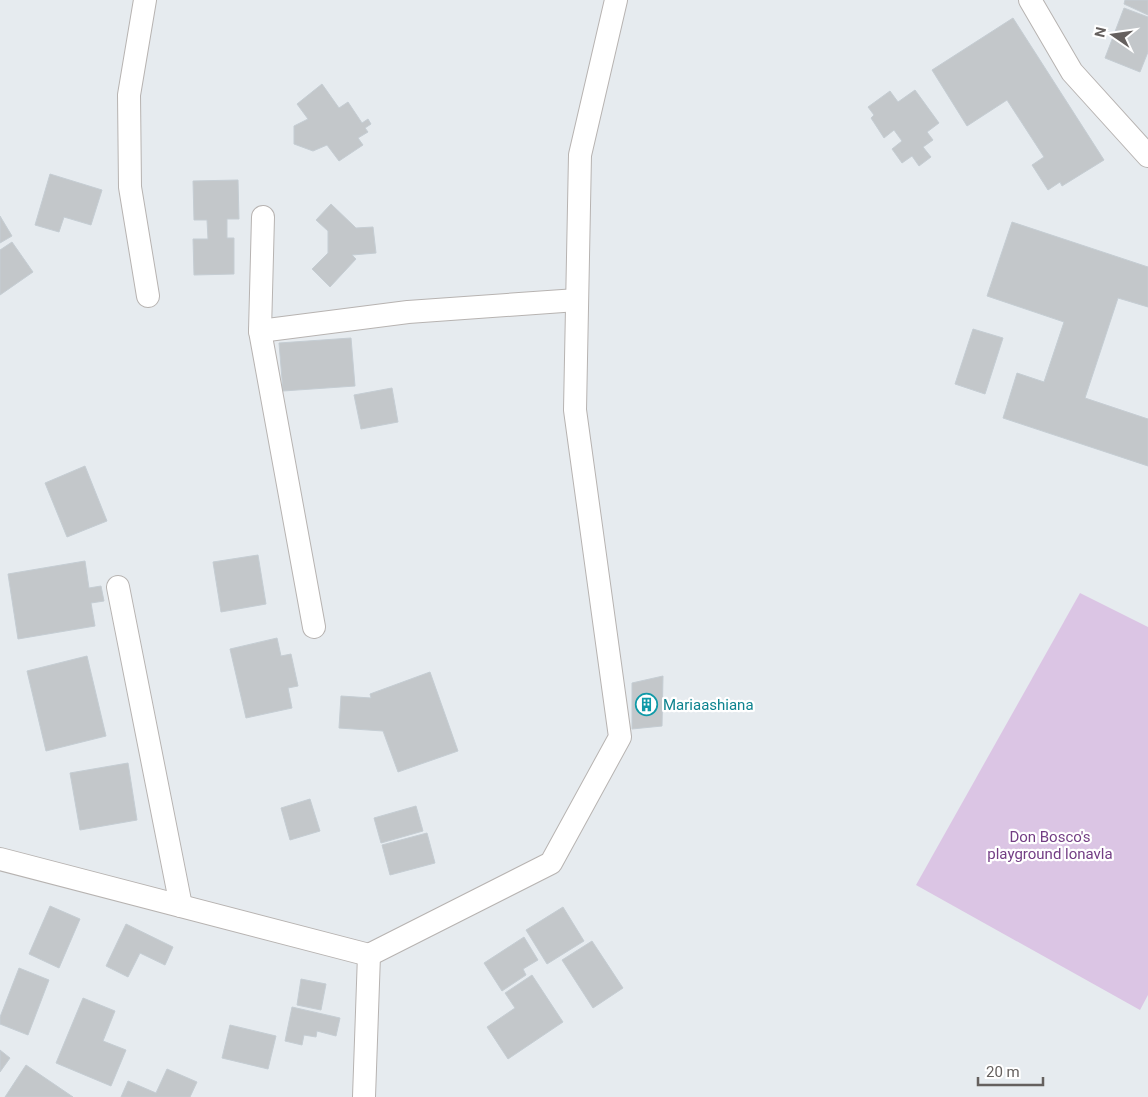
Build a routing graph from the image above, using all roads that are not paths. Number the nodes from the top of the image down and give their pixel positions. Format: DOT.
graph roads {
  1 [pos="145,0"];
  2 [pos="616,0"];
  3 [pos="1030,0"];
  4 [pos="1148,156"];
  5 [pos="263,217"];
  6 [pos="148,296"];
  7 [pos="577,300"];
  8 [pos="260,331"];
  9 [pos="118,587"];
  10 [pos="314,627"];
  11 [pos="0,859"];
  12 [pos="181,906"];
  13 [pos="369,955"];
  14 [pos="364,1097"];
  1 -- 6 [label="street"];
  2 -- 7 [label="street"];
  3 -- 4 [label="street"];
  5 -- 8 [label="street"];
  7 -- 8 [label="street"];
  7 -- 13 [label="street"];
  8 -- 10 [label="street"];
  9 -- 12 [label="street"];
  11 -- 12 [label="street"];
  12 -- 13 [label="street"];
  13 -- 14 [label="street"];
}
